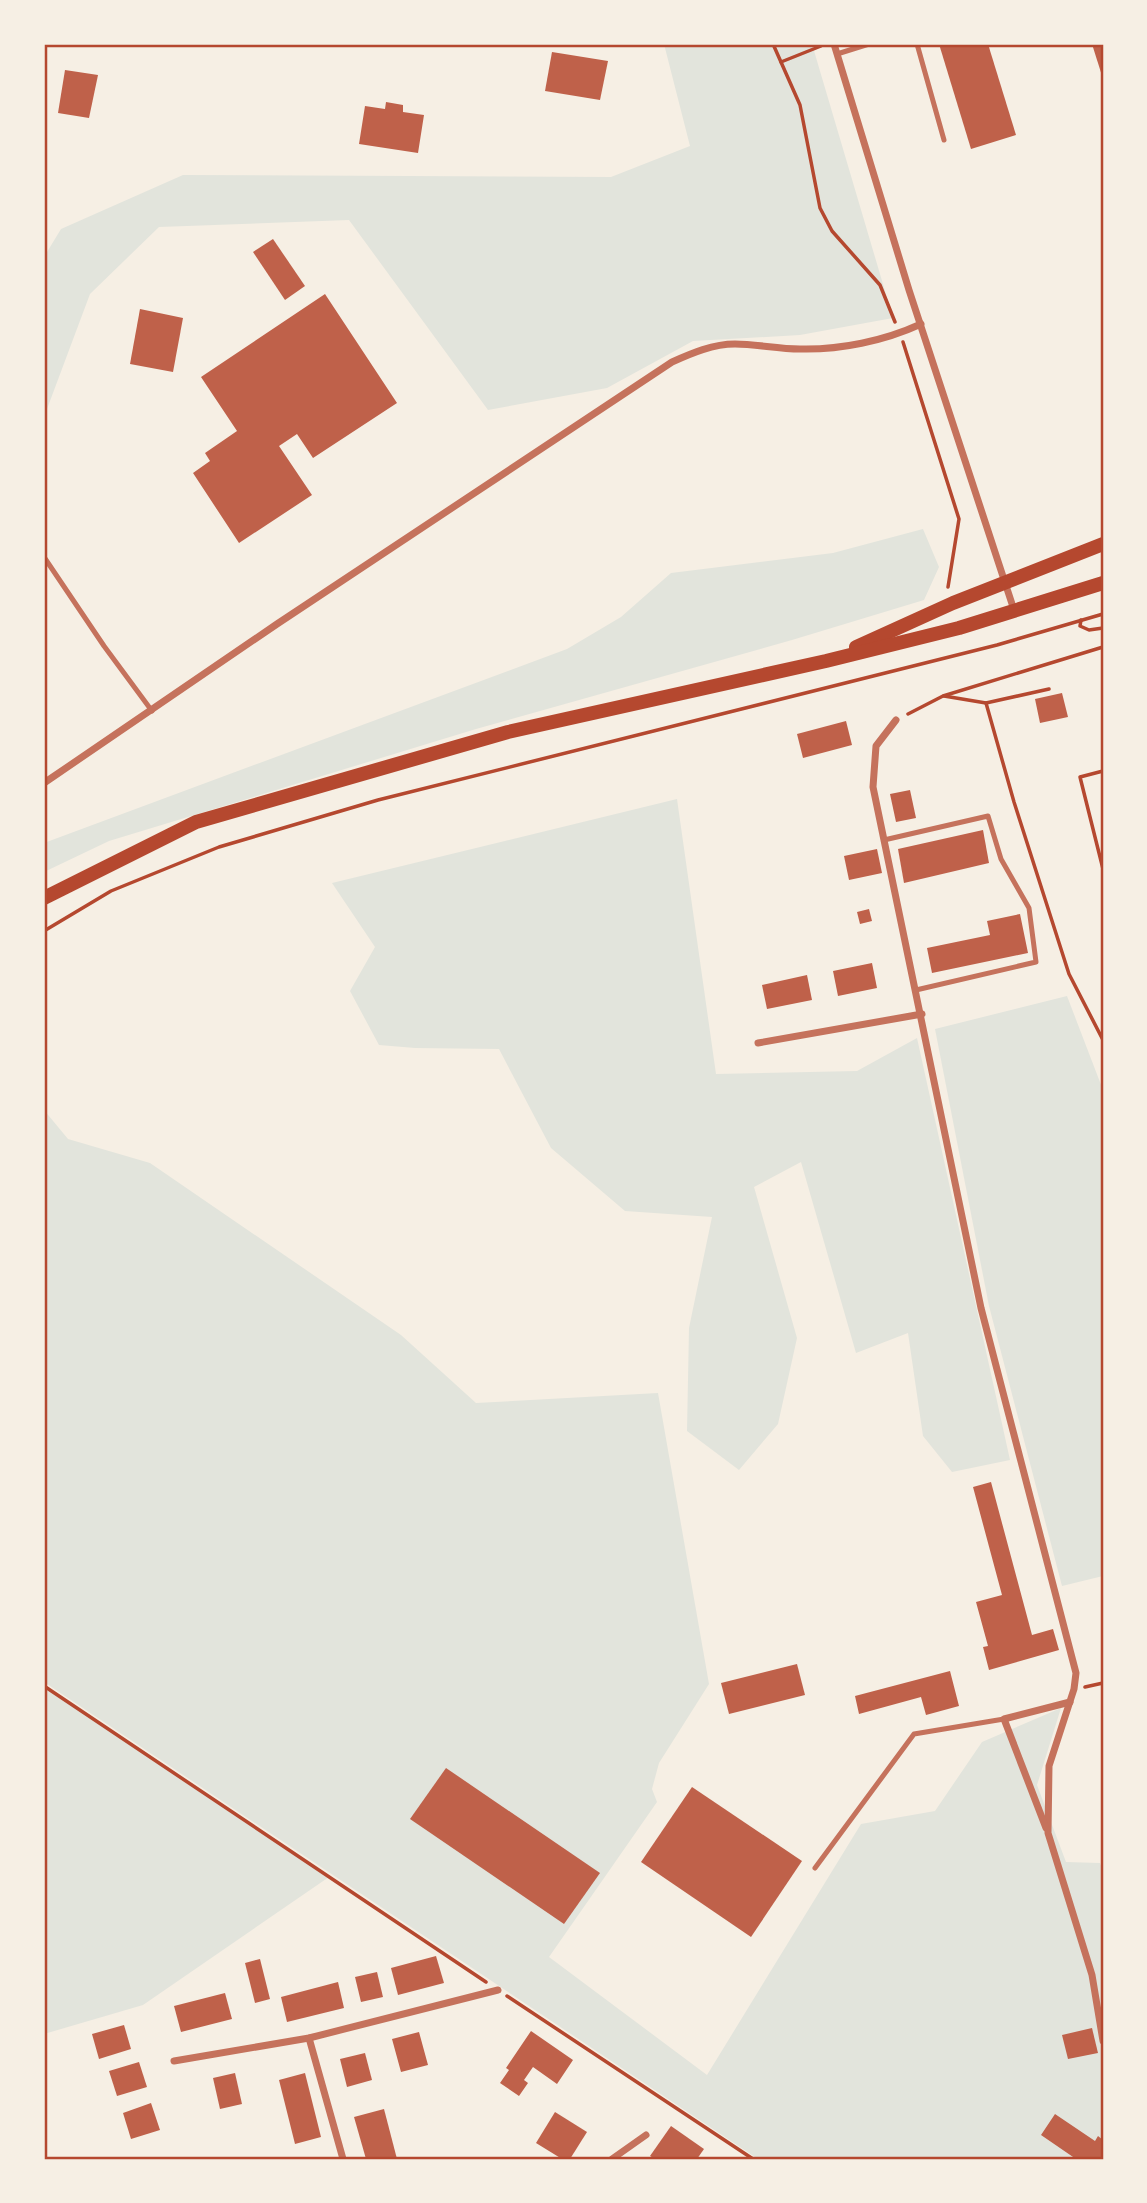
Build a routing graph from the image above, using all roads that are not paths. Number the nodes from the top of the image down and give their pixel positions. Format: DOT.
graph roads {
  1 [pos="834,44"];
  2 [pos="869,44"];
  3 [pos="917,44"];
  4 [pos="837,54"];
  5 [pos="944,140"];
  6 [pos="921,324"];
  7 [pos="1103,544"];
  8 [pos="44,557"];
  9 [pos="1004,583"];
  10 [pos="1103,583"];
  11 [pos="1014,611"];
  12 [pos="827,661"];
  13 [pos="152,711"];
  14 [pos="897,720"];
  15 [pos="44,783"];
  16 [pos="884,840"];
  17 [pos="44,898"];
  18 [pos="916,990"];
  19 [pos="922,1014"];
  20 [pos="758,1042"];
  21 [pos="1070,1702"];
  22 [pos="1004,1719"];
  23 [pos="1048,1833"];
  24 [pos="815,1868"];
  25 [pos="498,1990"];
  26 [pos="309,2038"];
  27 [pos="1103,2041"];
  28 [pos="174,2061"];
  29 [pos="646,2135"];
  30 [pos="343,2159"];
  31 [pos="612,2159"];
  1 -- 4 [label="street"];
  2 -- 4 [label="lane"];
  3 -- 5 [label="lane"];
  4 -- 6 [label="street"];
  6 -- 9 [label="street"];
  6 -- 13 [label="street"];
  7 -- 9 [label="main road"];
  8 -- 13 [label="lane"];
  9 -- 11 [label="street"];
  9 -- 12 [label="main road"];
  10 -- 11 [label="main road"];
  11 -- 12 [label="main road"];
  12 -- 17 [label="main road"];
  13 -- 15 [label="street"];
  14 -- 16 [label="street"];
  16 -- 18 [label="street"];
  16 -- 18 [label="lane"];
  18 -- 19 [label="street"];
  19 -- 20 [label="street"];
  19 -- 21 [label="street"];
  21 -- 22 [label="street"];
  21 -- 23 [label="street"];
  22 -- 23 [label="street"];
  22 -- 24 [label="lane"];
  23 -- 27 [label="street"];
  25 -- 26 [label="street"];
  26 -- 28 [label="street"];
  26 -- 30 [label="street"];
  29 -- 31 [label="street"];
}
